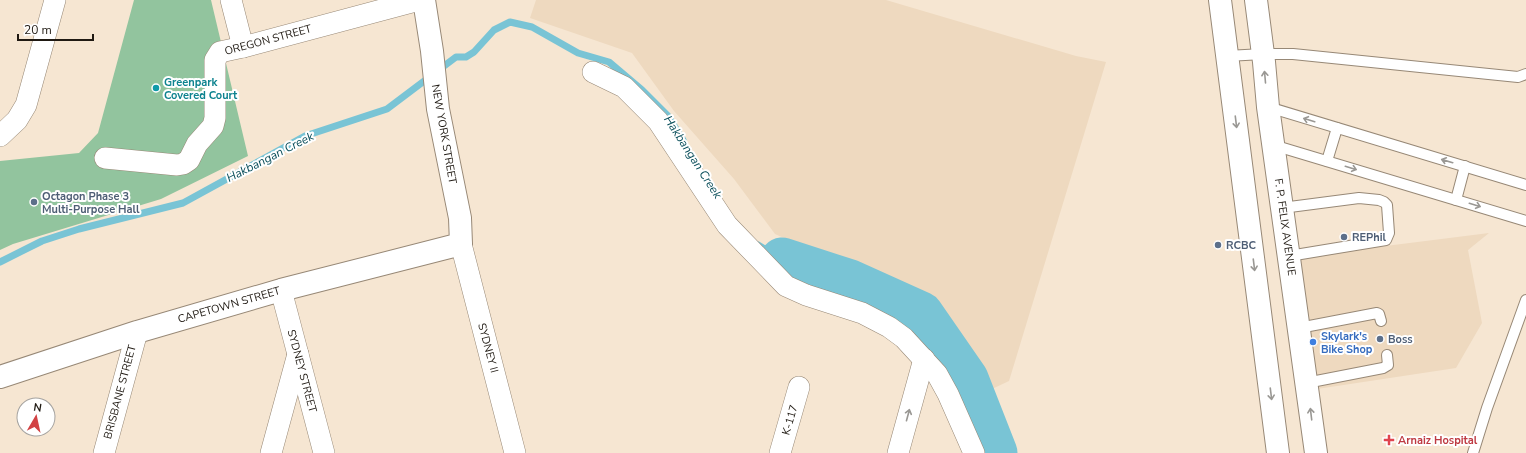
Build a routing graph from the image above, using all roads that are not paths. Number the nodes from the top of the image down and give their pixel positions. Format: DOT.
graph roads {
  1 [pos="55,0"];
  2 [pos="231,0"];
  3 [pos="420,0"];
  4 [pos="424,0"];
  5 [pos="1220,0"];
  6 [pos="1256,0"];
  7 [pos="243,47"];
  8 [pos="1263,54"];
  9 [pos="1227,56"];
  10 [pos="594,72"];
  11 [pos="1526,74"];
  12 [pos="1268,107"];
  13 [pos="1337,128"];
  14 [pos="0,136"];
  15 [pos="1273,145"];
  16 [pos="105,158"];
  17 [pos="1326,161"];
  18 [pos="1465,166"];
  19 [pos="1526,185"];
  20 [pos="1456,200"];
  21 [pos="1282,208"];
  22 [pos="1526,221"];
  23 [pos="461,244"];
  24 [pos="1289,256"];
  25 [pos="281,290"];
  26 [pos="1526,300"];
  27 [pos="1381,321"];
  28 [pos="1299,328"];
  29 [pos="137,332"];
  30 [pos="298,353"];
  31 [pos="1387,355"];
  32 [pos="924,359"];
  33 [pos="0,377"];
  34 [pos="1306,383"];
  35 [pos="799,387"];
  36 [pos="104,453"];
  37 [pos="271,453"];
  38 [pos="324,453"];
  39 [pos="516,453"];
  40 [pos="780,453"];
  41 [pos="898,453"];
  42 [pos="974,453"];
  43 [pos="1278,453"];
  44 [pos="1316,453"];
  45 [pos="1473,453"];
  1 -- 14 [label="street"];
  2 -- 7 [label="street"];
  3 -- 7 [label="street, OREGON STREET"];
  4 -- 23 [label="main road, NEW YORK STREET"];
  5 -- 9 [label="main road"];
  6 -- 8 [label="main road, F. P. FELIX AVENUE"];
  7 -- 16 [label="street, OREGON STREET"];
  8 -- 9 [label="lane"];
  8 -- 11 [label="lane"];
  12 -- 8 [label="main road, F. P. FELIX AVENUE, one-way"];
  9 -- 43 [label="main road, one-way"];
  10 -- 32 [label="street"];
  13 -- 12 [label="lane, one-way"];
  12 -- 15 [label="main road, F. P. FELIX AVENUE"];
  13 -- 17 [label="lane"];
  18 -- 13 [label="lane, one-way"];
  15 -- 17 [label="lane"];
  15 -- 21 [label="main road, F. P. FELIX AVENUE"];
  17 -- 20 [label="lane, one-way"];
  18 -- 19 [label="lane"];
  18 -- 20 [label="lane"];
  20 -- 22 [label="lane, one-way"];
  21 -- 24 [label="main road, F. P. FELIX AVENUE"];
  21 -- 24 [label="lane"];
  23 -- 25 [label="main road, CAPETOWN STREET"];
  23 -- 39 [label="street, SYDNEY II"];
  24 -- 28 [label="main road, F. P. FELIX AVENUE"];
  25 -- 29 [label="main road, CAPETOWN STREET"];
  25 -- 30 [label="street, SYDNEY STREET"];
  26 -- 45 [label="lane"];
  27 -- 28 [label="lane"];
  28 -- 34 [label="main road, F. P. FELIX AVENUE"];
  29 -- 33 [label="main road, CAPETOWN STREET"];
  29 -- 36 [label="street, BRISBANE STREET"];
  30 -- 37 [label="street"];
  30 -- 38 [label="street, SYDNEY STREET"];
  31 -- 34 [label="lane"];
  41 -- 32 [label="street, one-way"];
  32 -- 42 [label="street"];
  44 -- 34 [label="main road, F. P. FELIX AVENUE, one-way"];
  35 -- 40 [label="street, K-117"];
}
